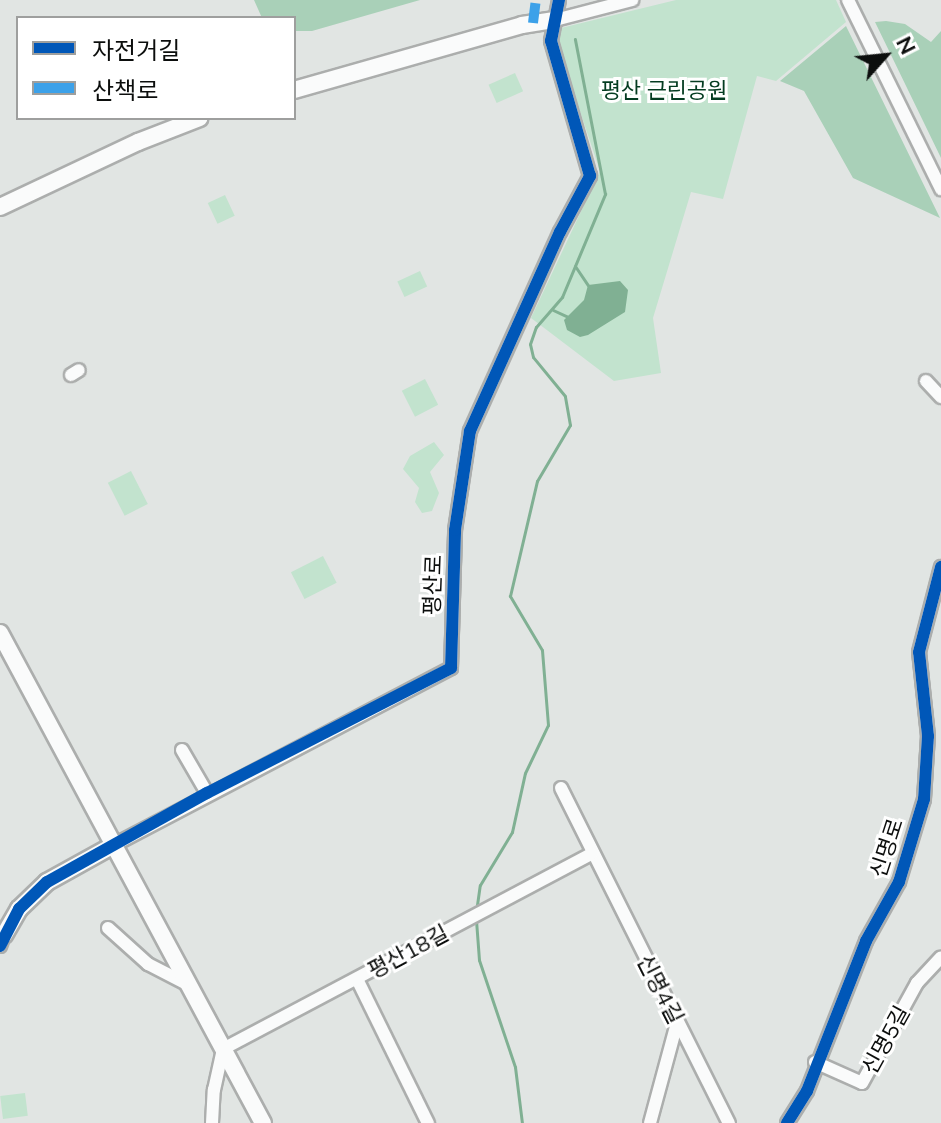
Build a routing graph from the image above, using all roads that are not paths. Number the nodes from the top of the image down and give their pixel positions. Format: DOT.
graph roads {
  1 [pos="559,0"];
  2 [pos="632,0"];
  3 [pos="848,0"];
  4 [pos="555,20"];
  5 [pos="296,89"];
  6 [pos="195,120"];
  7 [pos="941,189"];
  8 [pos="0,207"];
  9 [pos="926,381"];
  10 [pos="941,397"];
  11 [pos="941,567"];
  12 [pos="1,638"];
  13 [pos="182,750"];
  14 [pos="561,788"];
  15 [pos="207,793"];
  16 [pos="112,846"];
  17 [pos="592,854"];
  18 [pos="108,928"];
  19 [pos="2,941"];
  20 [pos="941,957"];
  21 [pos="357,979"];
  22 [pos="187,984"];
  23 [pos="677,1023"];
  24 [pos="223,1049"];
  25 [pos="815,1062"];
  26 [pos="212,1123"];
  27 [pos="263,1123"];
  28 [pos="428,1123"];
  29 [pos="650,1123"];
  30 [pos="729,1123"];
  31 [pos="787,1123"];
  1 -- 4 [label="street, 평산로"];
  2 -- 4 [label="street"];
  3 -- 7 [label="street"];
  4 -- 5 [label="street"];
  4 -- 15 [label="street, 평산로"];
  6 -- 8 [label="street"];
  9 -- 10 [label="street"];
  11 -- 25 [label="street, 신명로"];
  12 -- 16 [label="street"];
  13 -- 15 [label="street"];
  14 -- 17 [label="street, 신명4길"];
  15 -- 16 [label="street, 평산로"];
  16 -- 19 [label="street, 평산로"];
  16 -- 22 [label="street"];
  17 -- 21 [label="street, 평산18길"];
  17 -- 23 [label="street, 신명4길"];
  18 -- 22 [label="street"];
  20 -- 25 [label="street, 신명5길"];
  21 -- 24 [label="street, 평산18길"];
  21 -- 28 [label="street"];
  22 -- 24 [label="street"];
  23 -- 29 [label="street"];
  23 -- 30 [label="street, 신명4길"];
  24 -- 26 [label="street"];
  24 -- 27 [label="street"];
  25 -- 31 [label="street, 신명로"];
}
